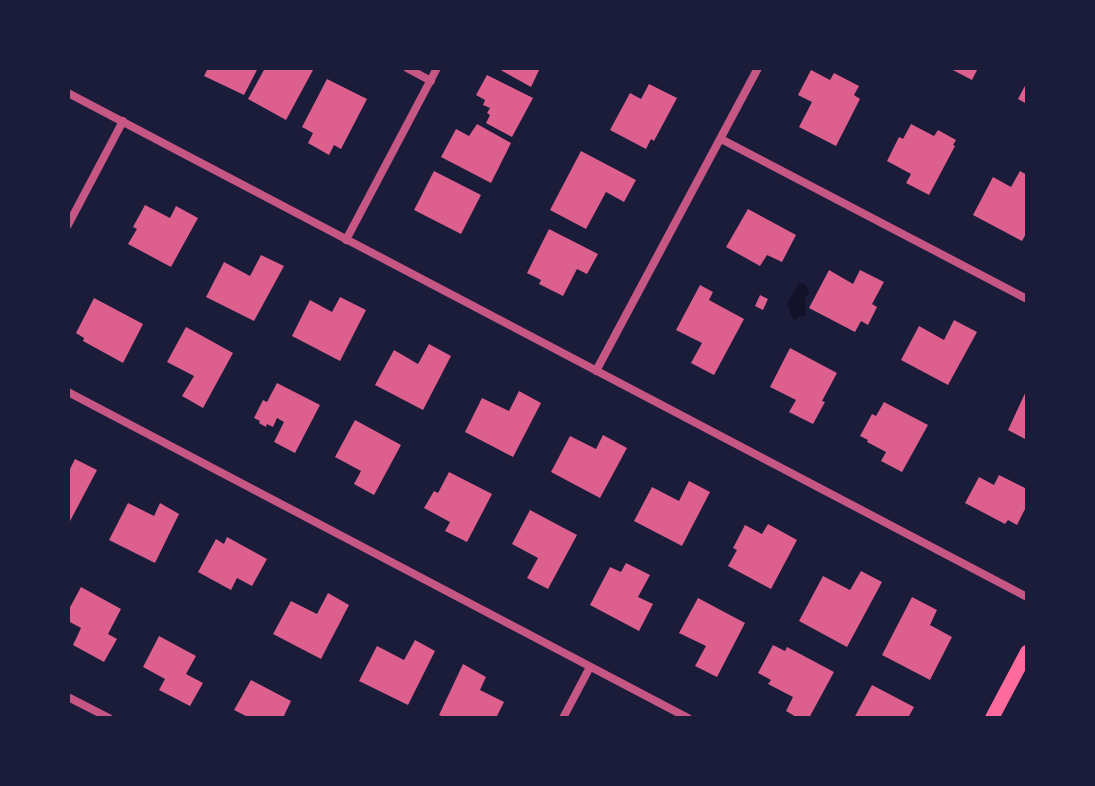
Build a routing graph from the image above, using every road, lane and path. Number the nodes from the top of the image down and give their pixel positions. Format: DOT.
graph roads {
  1 [pos="407,68"];
  2 [pos="437,68"];
  3 [pos="758,68"];
  4 [pos="431,81"];
  5 [pos="68,93"];
  6 [pos="123,121"];
  7 [pos="721,139"];
  8 [pos="68,225"];
  9 [pos="346,240"];
  10 [pos="1027,299"];
  11 [pos="596,371"];
  12 [pos="68,392"];
  13 [pos="1027,597"];
  14 [pos="1027,652"];
  15 [pos="590,667"];
  16 [pos="68,697"];
  17 [pos="89,708"];
  18 [pos="84,718"];
  19 [pos="109,718"];
  20 [pos="563,718"];
  21 [pos="688,718"];
  22 [pos="992,718"];
  1 -- 4 [label="street"];
  2 -- 4 [label="street"];
  3 -- 7 [label="street"];
  4 -- 9 [label="street"];
  5 -- 6 [label="street"];
  6 -- 8 [label="street"];
  6 -- 9 [label="street"];
  7 -- 10 [label="street"];
  7 -- 11 [label="street"];
  9 -- 11 [label="street"];
  11 -- 13 [label="street"];
  12 -- 15 [label="street"];
  14 -- 22 [label="main road"];
  15 -- 20 [label="street"];
  15 -- 21 [label="street"];
  16 -- 17 [label="street"];
  17 -- 18 [label="street"];
  17 -- 19 [label="street"];
}
